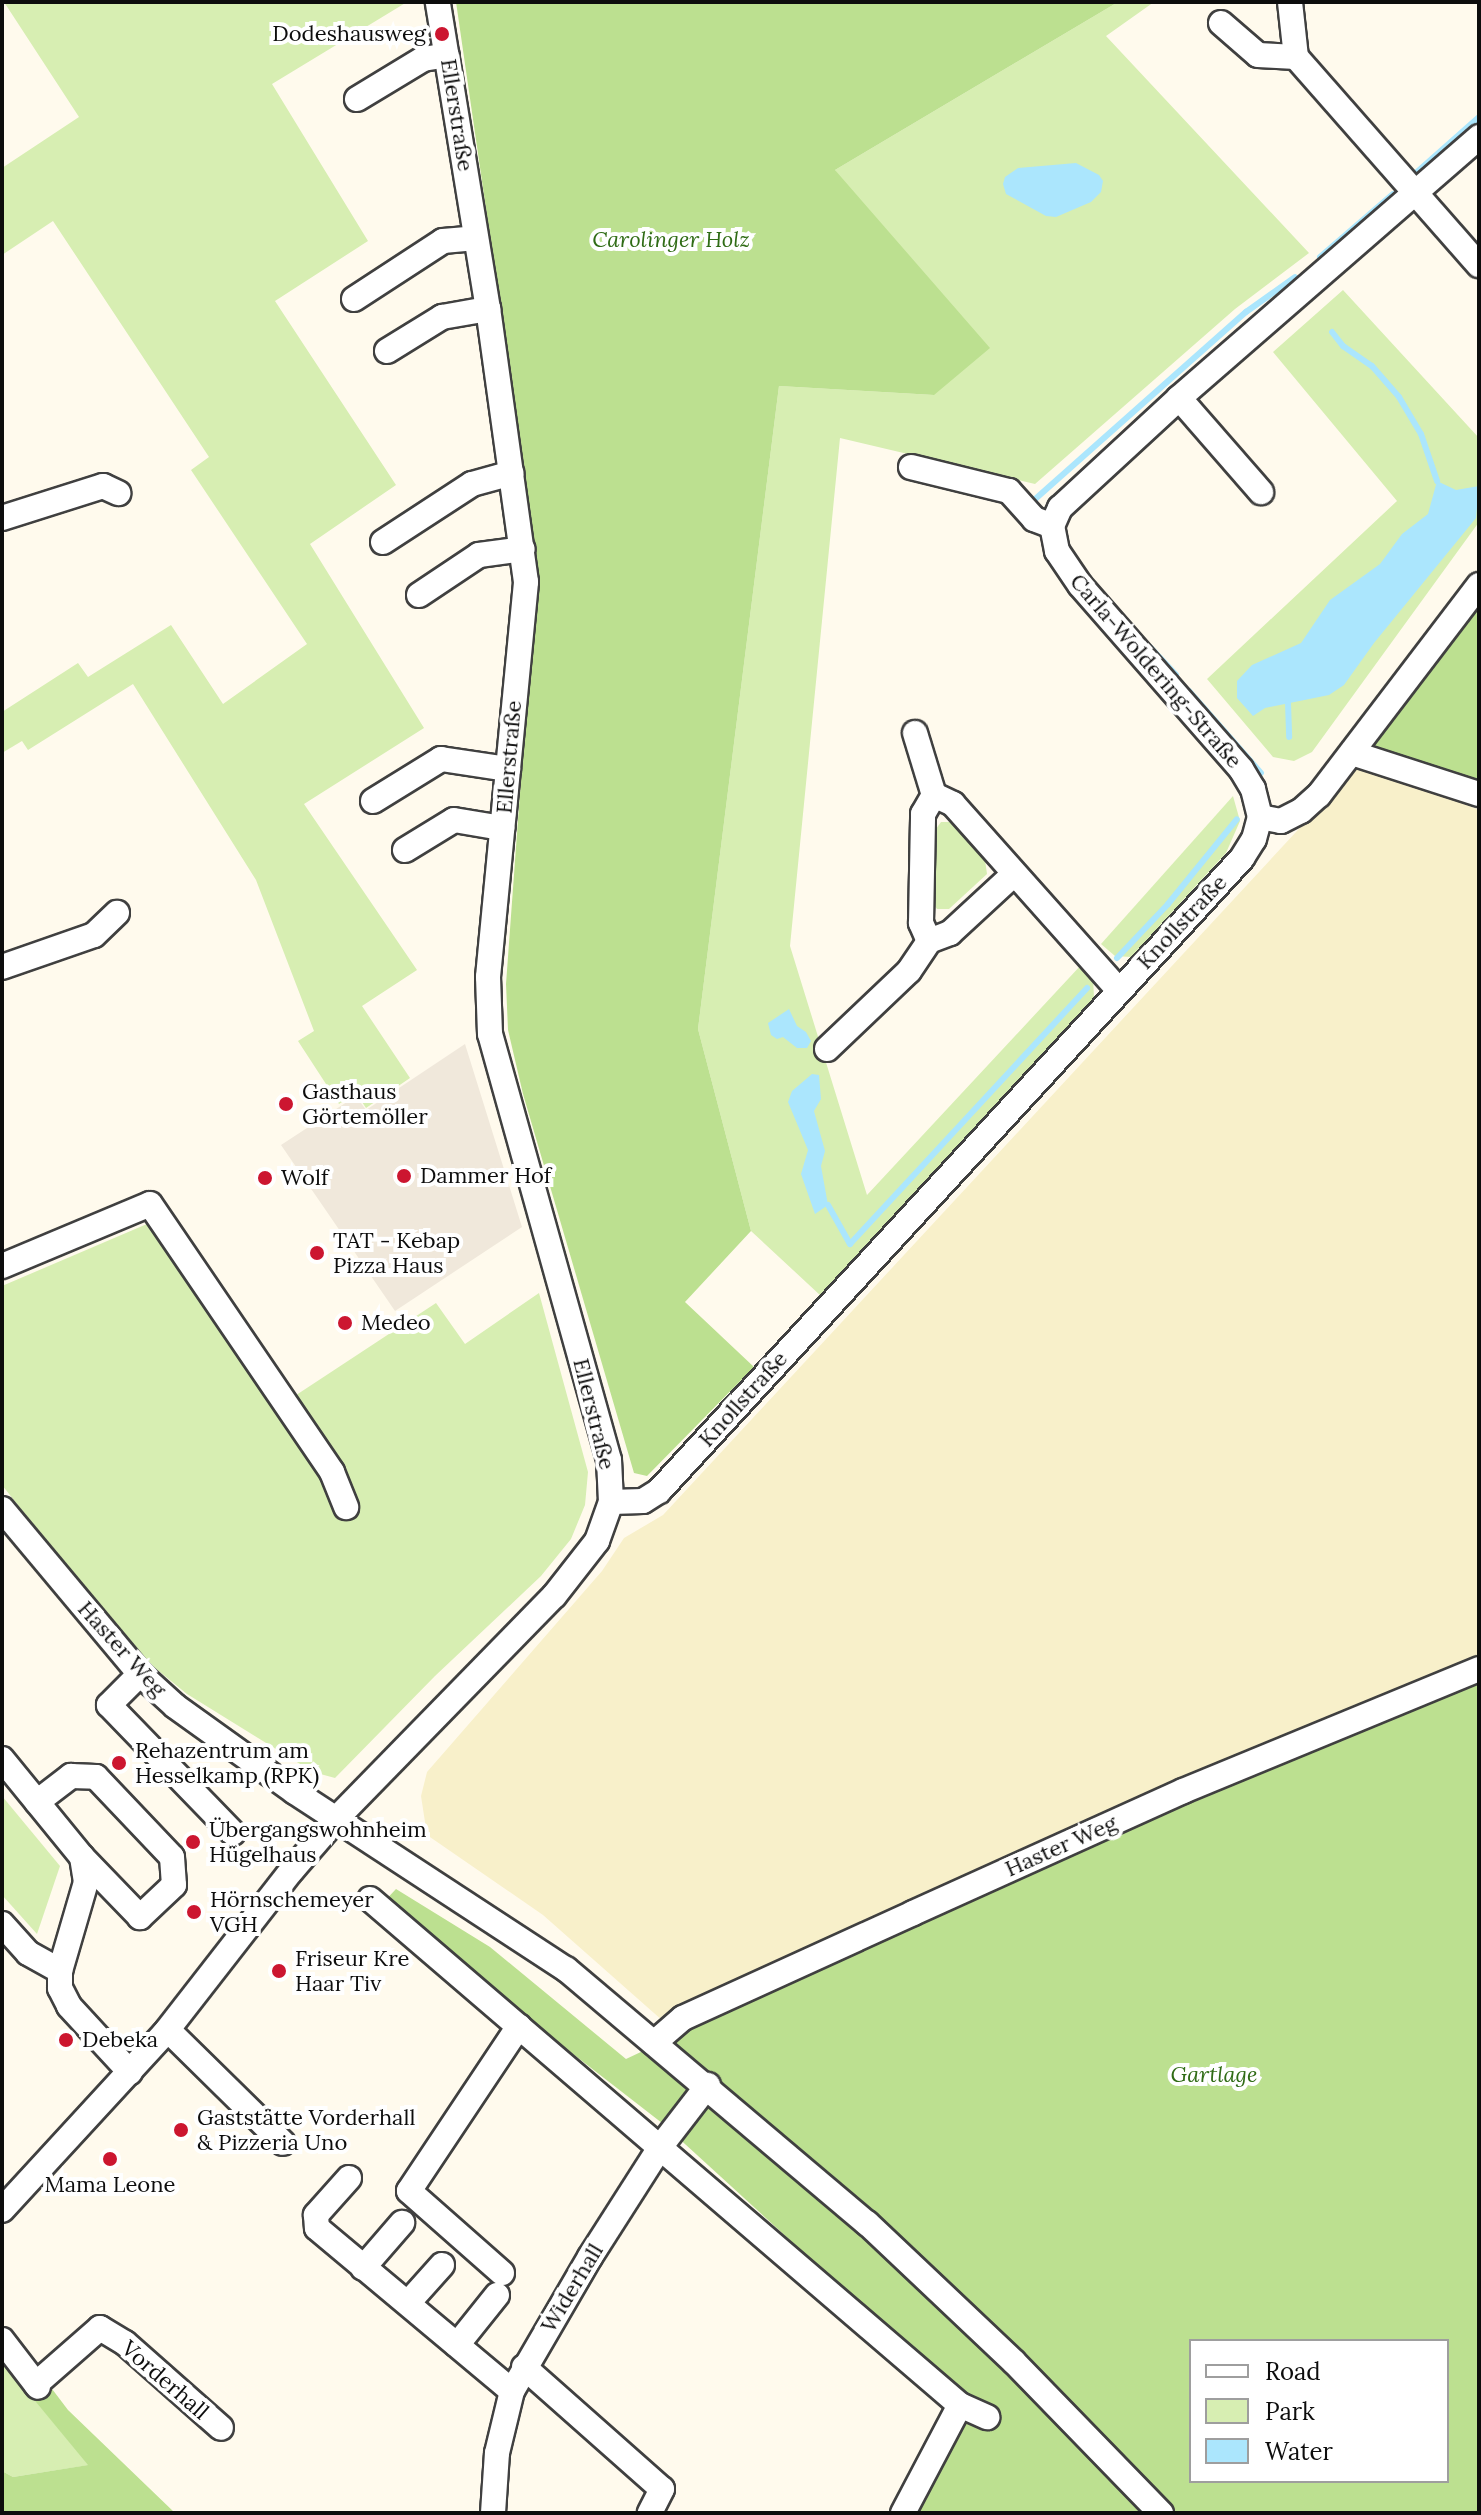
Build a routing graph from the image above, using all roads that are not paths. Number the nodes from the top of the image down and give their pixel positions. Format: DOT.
graph roads {
  1 [pos="438,2"];
  2 [pos="1290,2"];
  3 [pos="1221,23"];
  4 [pos="447,55"];
  5 [pos="1296,57"];
  6 [pos="357,99"];
  7 [pos="1479,137"];
  8 [pos="1416,194"];
  9 [pos="476,238"];
  10 [pos="1479,265"];
  11 [pos="354,299"];
  12 [pos="488,309"];
  13 [pos="387,351"];
  14 [pos="1179,398"];
  15 [pos="911,467"];
  16 [pos="512,473"];
  17 [pos="1261,492"];
  18 [pos="118,493"];
  19 [pos="2,518"];
  20 [pos="1052,526"];
  21 [pos="383,542"];
  22 [pos="523,549"];
  23 [pos="1479,585"];
  24 [pos="419,595"];
  25 [pos="915,733"];
  26 [pos="1352,753"];
  27 [pos="508,769"];
  28 [pos="1479,794"];
  29 [pos="934,795"];
  30 [pos="373,801"];
  31 [pos="1260,817"];
  32 [pos="502,828"];
  33 [pos="405,850"];
  34 [pos="1014,874"];
  35 [pos="117,913"];
  36 [pos="929,941"];
  37 [pos="2,967"];
  38 [pos="1118,989"];
  39 [pos="827,1049"];
  40 [pos="2,1266"];
  41 [pos="611,1502"];
  42 [pos="346,1507"];
  43 [pos="2,1509"];
  44 [pos="1479,1669"];
  45 [pos="140,1674"];
  46 [pos="2,1759"];
  47 [pos="37,1802"];
  48 [pos="337,1818"];
  49 [pos="233,1833"];
  50 [pos="82,1857"];
  51 [pos="370,1899"];
  52 [pos="2,1924"];
  53 [pos="60,1971"];
  54 [pos="519,2026"];
  55 [pos="168,2030"];
  56 [pos="654,2043"];
  57 [pos="130,2072"];
  58 [pos="708,2085"];
  59 [pos="283,2143"];
  60 [pos="661,2146"];
  61 [pos="349,2178"];
  62 [pos="2,2210"];
  63 [pos="402,2223"];
  64 [pos="359,2264"];
  65 [pos="442,2265"];
  66 [pos="408,2303"];
  67 [pos="2,2340"];
  68 [pos="457,2345"];
  69 [pos="524,2367"];
  70 [pos="512,2391"];
  71 [pos="960,2405"];
  72 [pos="987,2417"];
  73 [pos="221,2428"];
  74 [pos="493,2513"];
  75 [pos="650,2513"];
  76 [pos="903,2513"];
  77 [pos="1161,2513"];
  1 -- 4 [label="street, Ellerstraße"];
  2 -- 5 [label="street"];
  3 -- 5 [label="street"];
  4 -- 6 [label="street"];
  4 -- 9 [label="street, Ellerstraße"];
  5 -- 8 [label="street"];
  7 -- 8 [label="street"];
  8 -- 10 [label="street"];
  8 -- 14 [label="street"];
  9 -- 11 [label="street"];
  9 -- 12 [label="street, Ellerstraße"];
  12 -- 13 [label="street"];
  12 -- 16 [label="street, Ellerstraße"];
  14 -- 17 [label="street"];
  14 -- 20 [label="street"];
  15 -- 20 [label="street"];
  16 -- 21 [label="street"];
  16 -- 22 [label="street, Ellerstraße"];
  18 -- 19 [label="street"];
  20 -- 31 [label="street, Carla-Woldering-Straße"];
  22 -- 24 [label="street"];
  22 -- 27 [label="street, Ellerstraße"];
  23 -- 26 [label="street"];
  25 -- 29 [label="street"];
  26 -- 28 [label="street"];
  26 -- 31 [label="street"];
  27 -- 30 [label="street"];
  27 -- 32 [label="street, Ellerstraße"];
  29 -- 34 [label="street"];
  29 -- 36 [label="street"];
  31 -- 38 [label="street, Knollstraße"];
  32 -- 33 [label="street"];
  32 -- 41 [label="street, Ellerstraße"];
  34 -- 36 [label="street"];
  34 -- 38 [label="street"];
  35 -- 37 [label="street"];
  36 -- 39 [label="street"];
  38 -- 41 [label="street, Knollstraße"];
  40 -- 42 [label="street"];
  41 -- 48 [label="street"];
  43 -- 45 [label="street, Haster Weg"];
  44 -- 56 [label="street, Haster Weg"];
  45 -- 48 [label="street, Haster Weg"];
  45 -- 49 [label="street"];
  46 -- 47 [label="street"];
  47 -- 50 [label="street"];
  47 -- 50 [label="street"];
  48 -- 55 [label="street"];
  48 -- 56 [label="street, Haster Weg"];
  50 -- 53 [label="street"];
  51 -- 54 [label="street"];
  52 -- 53 [label="street"];
  53 -- 57 [label="street"];
  54 -- 60 [label="street"];
  54 -- 68 [label="street"];
  55 -- 57 [label="street"];
  55 -- 59 [label="street"];
  56 -- 58 [label="street, Haster Weg"];
  57 -- 62 [label="street"];
  58 -- 60 [label="street, Widerhall"];
  58 -- 77 [label="street, Haster Weg"];
  60 -- 69 [label="street, Widerhall"];
  60 -- 71 [label="street"];
  61 -- 64 [label="street"];
  63 -- 64 [label="street"];
  64 -- 66 [label="street"];
  65 -- 66 [label="street"];
  66 -- 68 [label="street"];
  67 -- 73 [label="street, Vorderhall"];
  68 -- 70 [label="street"];
  69 -- 70 [label="street, Widerhall"];
  69 -- 75 [label="street"];
  70 -- 74 [label="street, Widerhall"];
  71 -- 72 [label="street"];
  71 -- 76 [label="street"];
}
